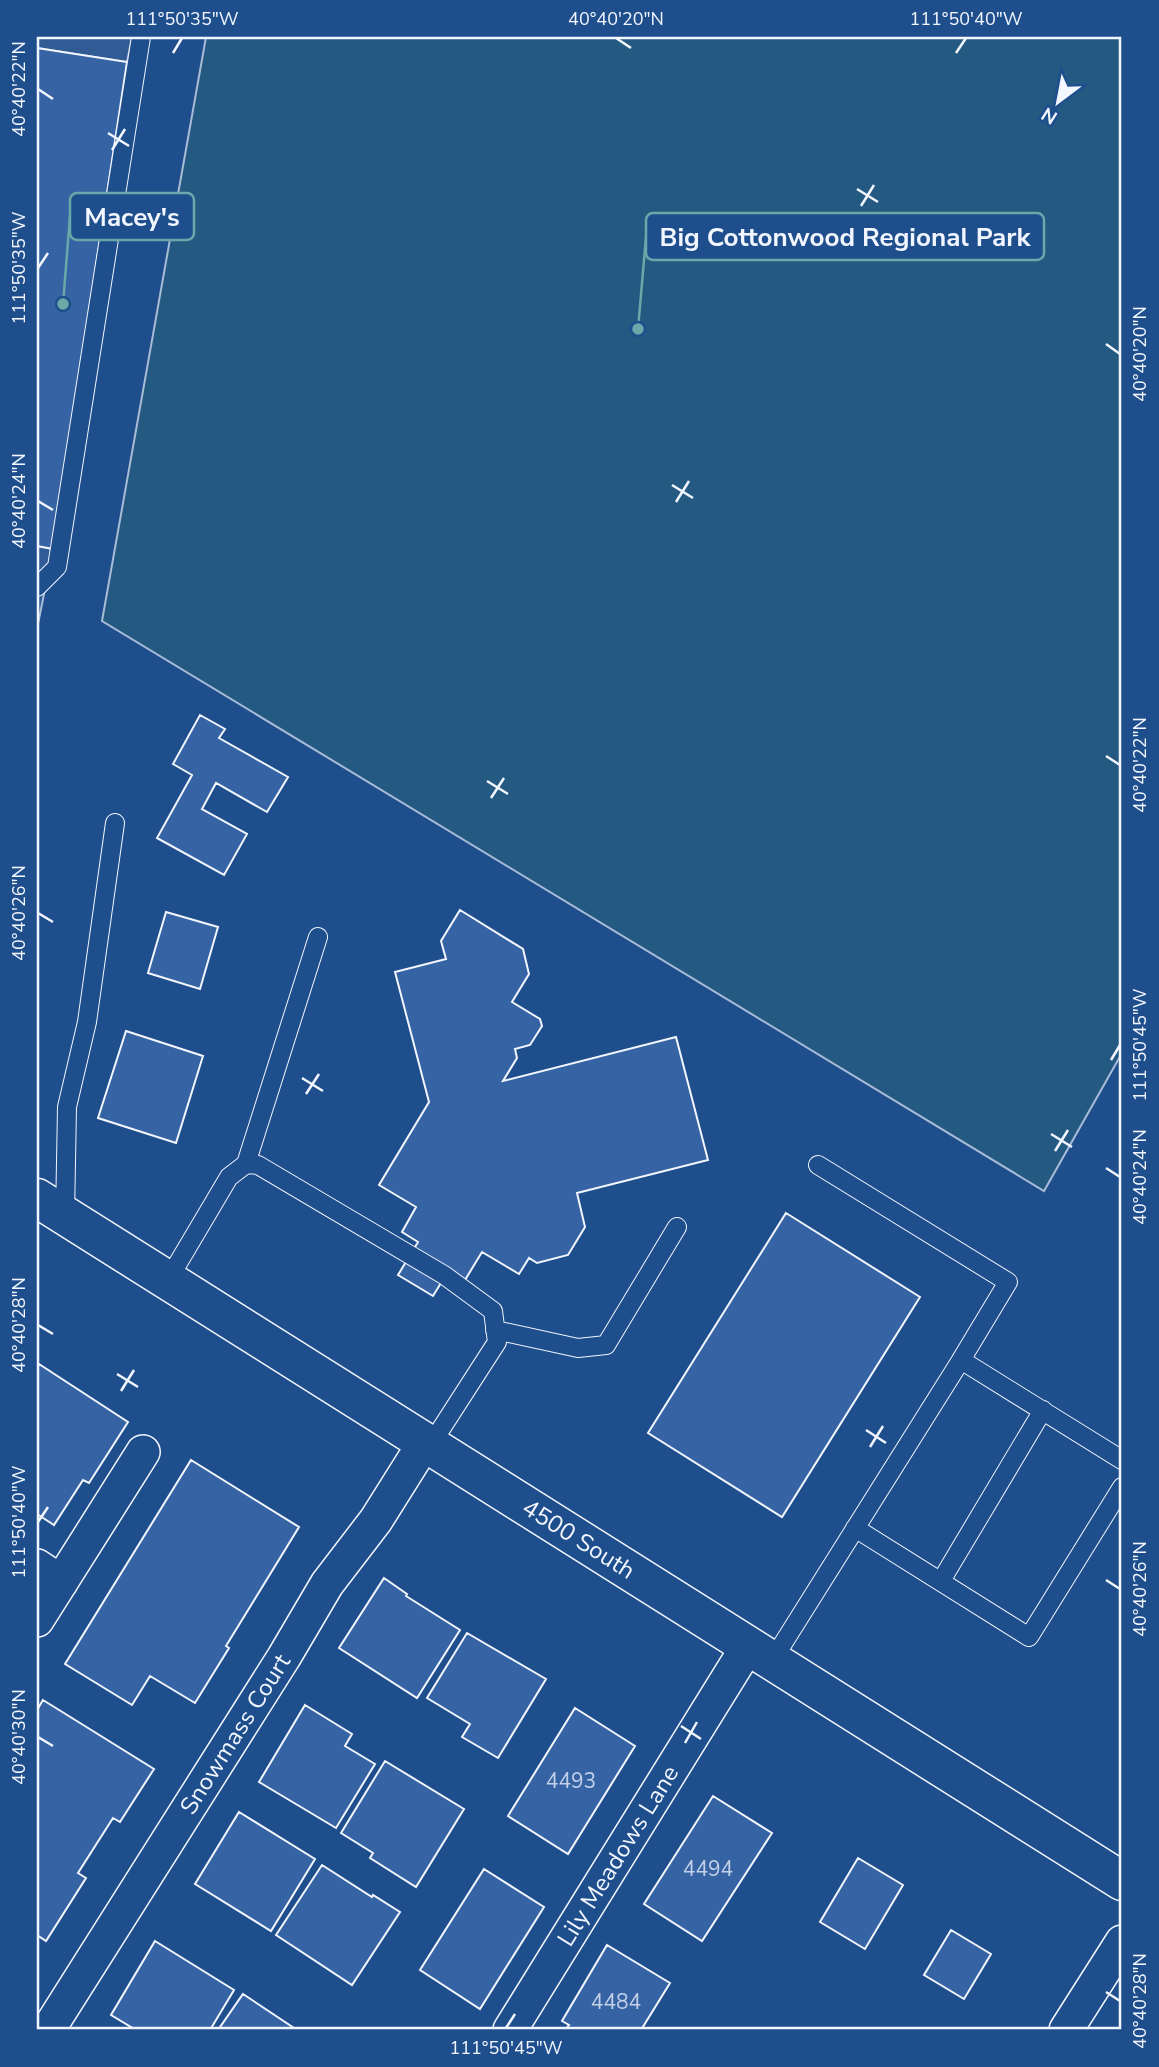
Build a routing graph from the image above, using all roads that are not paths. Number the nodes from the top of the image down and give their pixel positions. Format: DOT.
graph roads {
  1 [pos="141,37"];
  2 [pos="37,587"];
  3 [pos="115,823"];
  4 [pos="318,937"];
  5 [pos="246,1164"];
  6 [pos="818,1165"];
  7 [pos="51,1207"];
  8 [pos="677,1227"];
  9 [pos="168,1280"];
  10 [pos="495,1330"];
  11 [pos="961,1360"];
  12 [pos="1042,1410"];
  13 [pos="428,1444"];
  14 [pos="143,1452"];
  15 [pos="1122,1460"];
  16 [pos="1122,1488"];
  17 [pos="855,1528"];
  18 [pos="49,1574"];
  19 [pos="941,1581"];
  20 [pos="37,1620"];
  21 [pos="760,1654"];
  22 [pos="1122,1881"];
  23 [pos="1122,1942"];
  24 [pos="48,2030"];
  25 [pos="510,2030"];
  26 [pos="1066,2030"];
  1 -- 2 [label="lane"];
  3 -- 7 [label="lane"];
  4 -- 5 [label="lane"];
  5 -- 9 [label="lane"];
  5 -- 10 [label="lane"];
  6 -- 11 [label="lane"];
  7 -- 9 [label="main road, 4500 South"];
  8 -- 10 [label="lane"];
  9 -- 13 [label="main road, 4500 South"];
  10 -- 13 [label="lane"];
  11 -- 12 [label="lane"];
  11 -- 17 [label="lane"];
  12 -- 15 [label="lane"];
  12 -- 19 [label="lane"];
  13 -- 21 [label="main road, 4500 South"];
  13 -- 24 [label="street, Snowmass Court"];
  14 -- 18 [label="street"];
  16 -- 19 [label="lane"];
  17 -- 19 [label="lane"];
  17 -- 21 [label="lane"];
  18 -- 20 [label="street"];
  21 -- 22 [label="main road, 4500 South"];
  21 -- 25 [label="street, Lily Meadows Lane"];
  23 -- 26 [label="street"];
}
